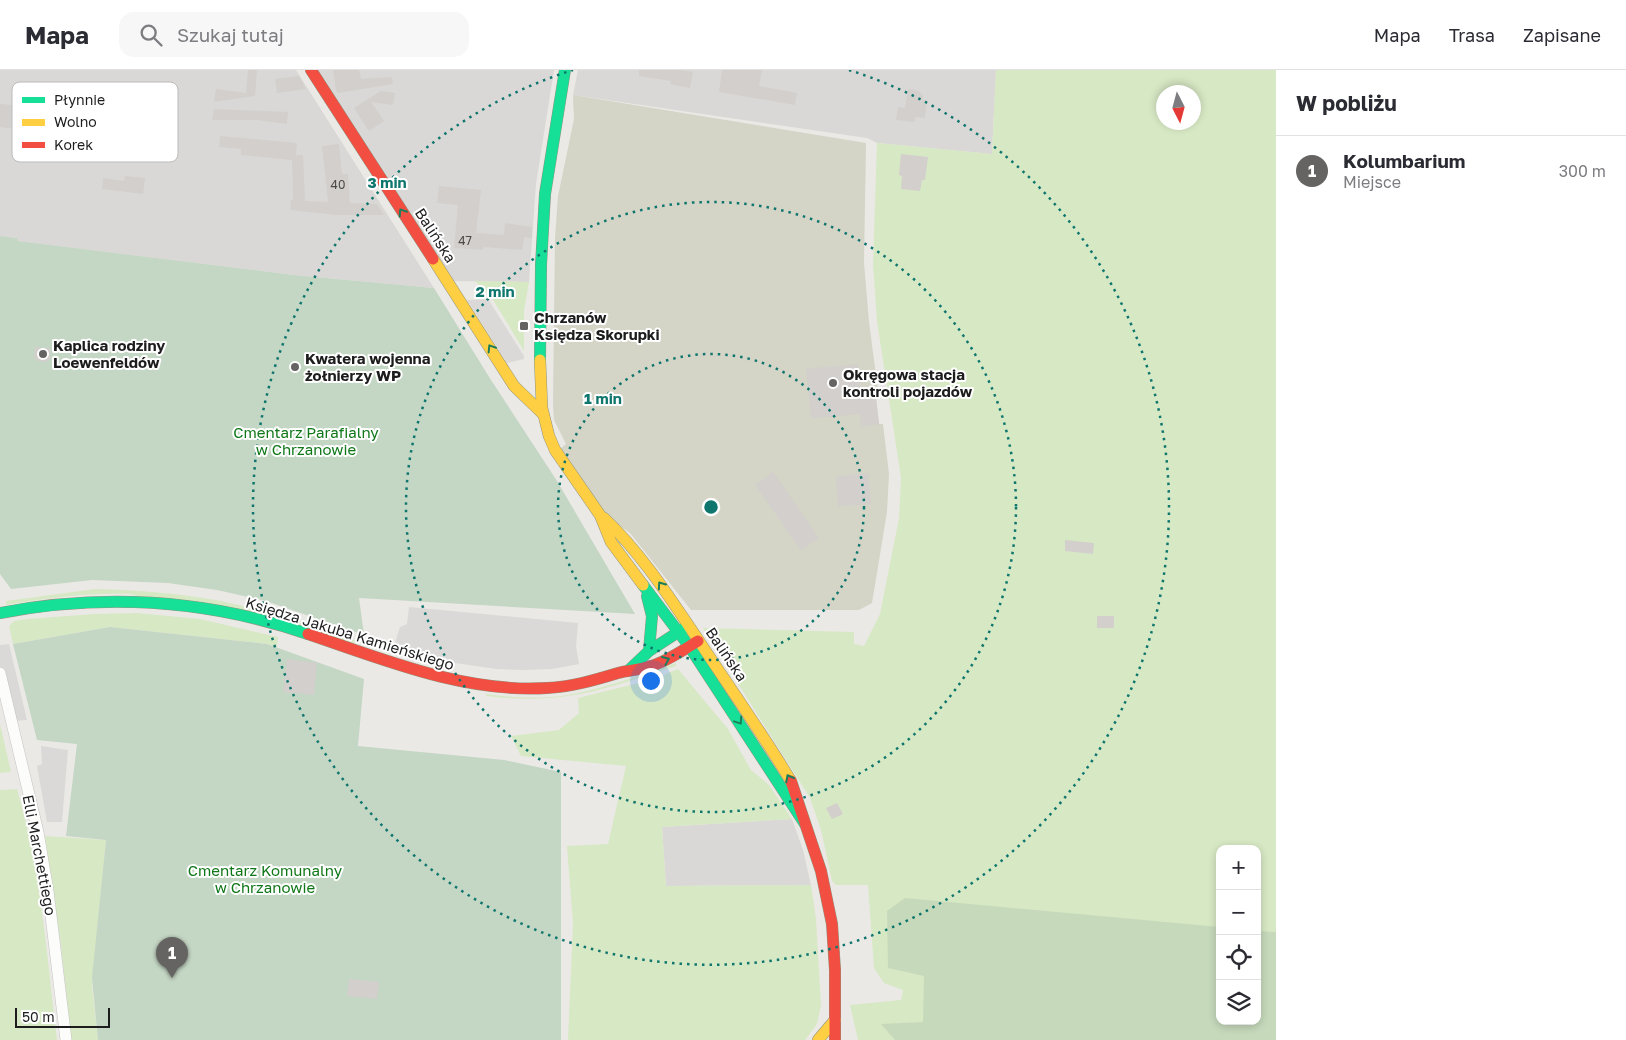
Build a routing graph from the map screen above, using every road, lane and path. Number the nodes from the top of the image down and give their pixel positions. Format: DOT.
graph roads {
  1 [pos="311,70"];
  2 [pos="565,70"];
  3 [pos="540,368"];
  4 [pos="509,378"];
  5 [pos="542,413"];
  6 [pos="600,515"];
  7 [pos="641,582"];
  8 [pos="0,613"];
  9 [pos="684,628"];
  10 [pos="694,643"];
  11 [pos="649,651"];
  12 [pos="629,670"];
  13 [pos="0,673"];
  14 [pos="835,1020"];
  15 [pos="837,1039"];
  16 [pos="66,1040"];
  17 [pos="818,1040"];
  4 -- 1 [label="main road, Balińska, one-way"];
  2 -- 3 [label="main road"];
  3 -- 4 [label="main road"];
  3 -- 5 [label="main road"];
  4 -- 5 [label="main road, Balińska"];
  5 -- 6 [label="main road, Balińska"];
  6 -- 7 [label="main road, Balińska"];
  9 -- 6 [label="main road, Balińska, one-way"];
  7 -- 9 [label="main road, Balińska"];
  7 -- 11 [label="main road"];
  8 -- 12 [label="main road, Księdza Jakuba Kamieńskiego"];
  9 -- 10 [label="main road, Balińska"];
  9 -- 11 [label="main road, Księdza Jakuba Kamieńskiego"];
  12 -- 10 [label="main road, Księdza Jakuba Kamieńskiego, one-way"];
  10 -- 14 [label="main road, Balińska"];
  11 -- 12 [label="main road, Księdza Jakuba Kamieńskiego"];
  13 -- 16 [label="street, Elli Marchettiego"];
  14 -- 15 [label="main road, Balińska"];
  14 -- 17 [label="main road"];
}
